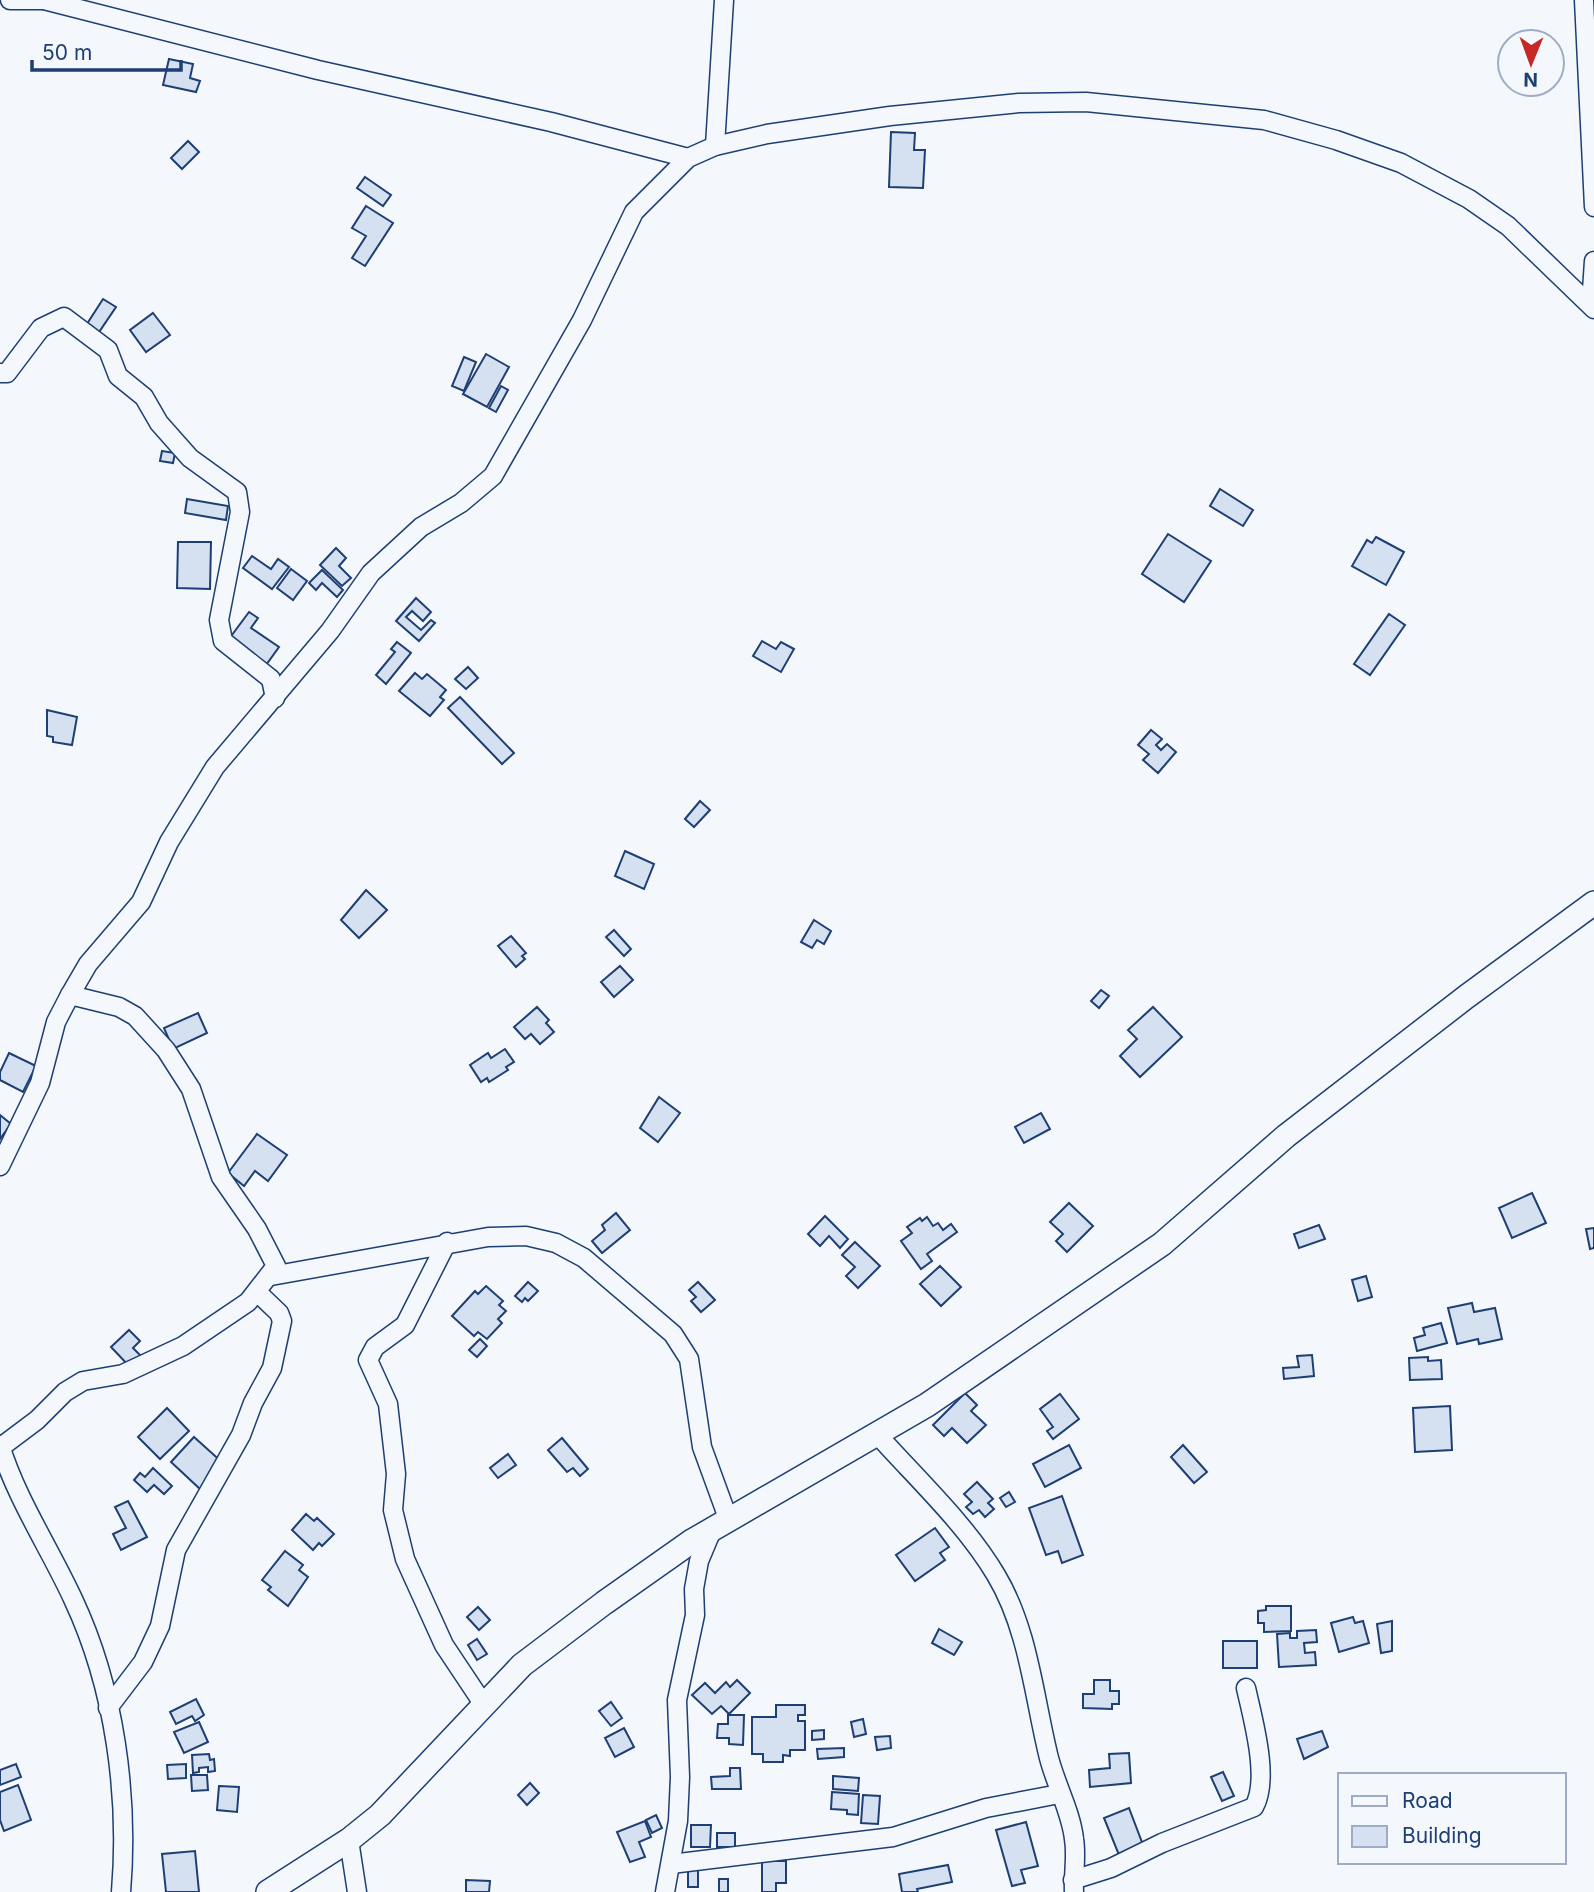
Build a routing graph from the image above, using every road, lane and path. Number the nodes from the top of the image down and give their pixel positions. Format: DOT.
graph roads {
  1 [pos="10,0"];
  2 [pos="42,0"];
  3 [pos="724,0"];
  4 [pos="1584,0"];
  5 [pos="715,146"];
  6 [pos="688,158"];
  7 [pos="1594,207"];
  8 [pos="1594,261"];
  9 [pos="1592,307"];
  10 [pos="0,373"];
  11 [pos="275,698"];
  12 [pos="1594,904"];
  13 [pos="70,995"];
  14 [pos="0,1166"];
  15 [pos="447,1242"];
  16 [pos="271,1276"];
  17 [pos="257,1292"];
  18 [pos="876,1433"];
  19 [pos="1,1451"];
  20 [pos="721,1526"];
  21 [pos="1246,1688"];
  22 [pos="484,1705"];
  23 [pos="108,1707"];
  24 [pos="1059,1794"];
  25 [pos="349,1840"];
  26 [pos="671,1864"];
  27 [pos="1073,1886"];
  28 [pos="121,1892"];
  29 [pos="268,1892"];
  30 [pos="357,1892"];
  31 [pos="665,1892"];
  1 -- 2 [label="street"];
  2 -- 6 [label="street"];
  3 -- 5 [label="street"];
  4 -- 7 [label="street"];
  5 -- 6 [label="street"];
  5 -- 9 [label="street"];
  6 -- 11 [label="street"];
  8 -- 9 [label="street"];
  10 -- 11 [label="street"];
  11 -- 13 [label="street"];
  12 -- 18 [label="street"];
  13 -- 14 [label="street"];
  13 -- 16 [label="street"];
  15 -- 16 [label="street"];
  15 -- 20 [label="street"];
  15 -- 22 [label="street"];
  16 -- 17 [label="street"];
  17 -- 19 [label="street"];
  17 -- 23 [label="street"];
  18 -- 20 [label="street"];
  18 -- 24 [label="street"];
  19 -- 23 [label="street"];
  20 -- 22 [label="street"];
  20 -- 26 [label="street"];
  21 -- 27 [label="street"];
  22 -- 25 [label="street"];
  23 -- 28 [label="street"];
  24 -- 26 [label="street"];
  24 -- 27 [label="street"];
  25 -- 29 [label="street"];
  25 -- 30 [label="street"];
  26 -- 31 [label="street"];
}
